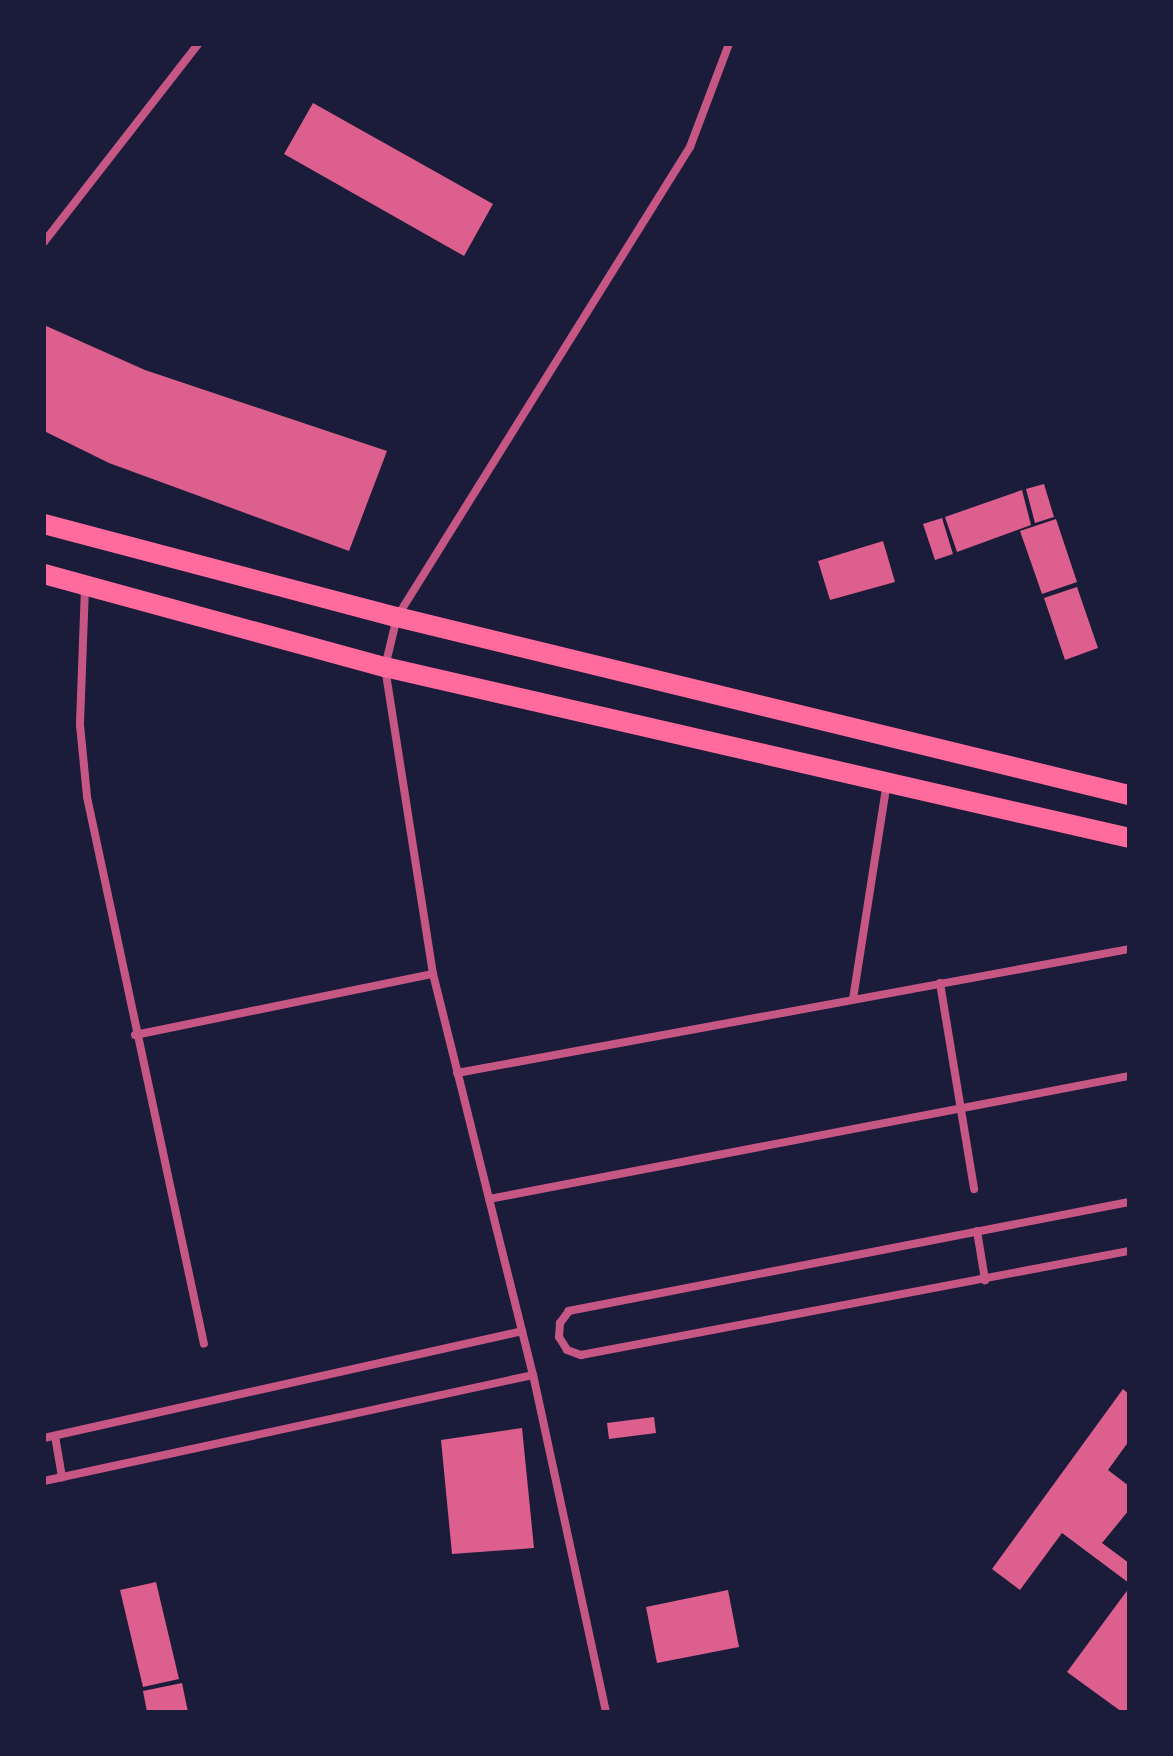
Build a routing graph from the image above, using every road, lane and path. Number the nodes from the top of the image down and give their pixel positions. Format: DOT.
graph roads {
  1 [pos="198,44"];
  2 [pos="729,44"];
  3 [pos="44,242"];
  4 [pos="44,524"];
  5 [pos="44,574"];
  6 [pos="85,587"];
  7 [pos="397,617"];
  8 [pos="385,667"];
  9 [pos="888,778"];
  10 [pos="1129,795"];
  11 [pos="1129,838"];
  12 [pos="1129,949"];
  13 [pos="433,974"];
  14 [pos="940,983"];
  15 [pos="853,999"];
  16 [pos="135,1035"];
  17 [pos="457,1073"];
  18 [pos="1129,1076"];
  19 [pos="961,1112"];
  20 [pos="974,1189"];
  21 [pos="489,1199"];
  22 [pos="1129,1202"];
  23 [pos="977,1231"];
  24 [pos="1129,1251"];
  25 [pos="985,1280"];
  26 [pos="522,1331"];
  27 [pos="204,1344"];
  28 [pos="533,1375"];
  29 [pos="55,1436"];
  30 [pos="44,1438"];
  31 [pos="62,1477"];
  32 [pos="44,1481"];
  33 [pos="606,1712"];
  1 -- 3 [label="street"];
  2 -- 7 [label="street"];
  4 -- 7 [label="highway"];
  5 -- 6 [label="highway"];
  6 -- 8 [label="highway"];
  6 -- 16 [label="street"];
  7 -- 8 [label="street"];
  7 -- 10 [label="highway"];
  8 -- 9 [label="highway"];
  8 -- 13 [label="street"];
  9 -- 11 [label="highway"];
  9 -- 15 [label="street"];
  12 -- 14 [label="street"];
  13 -- 16 [label="street"];
  13 -- 17 [label="street"];
  14 -- 15 [label="street"];
  14 -- 19 [label="street"];
  15 -- 17 [label="street"];
  16 -- 27 [label="street"];
  17 -- 21 [label="street"];
  18 -- 19 [label="street"];
  19 -- 20 [label="street"];
  19 -- 21 [label="street"];
  21 -- 26 [label="street"];
  22 -- 23 [label="street"];
  23 -- 25 [label="street"];
  23 -- 25 [label="street"];
  24 -- 25 [label="street"];
  26 -- 28 [label="street"];
  26 -- 29 [label="street"];
  28 -- 31 [label="street"];
  28 -- 33 [label="street"];
  29 -- 30 [label="street"];
  29 -- 31 [label="street"];
  31 -- 32 [label="street"];
}
